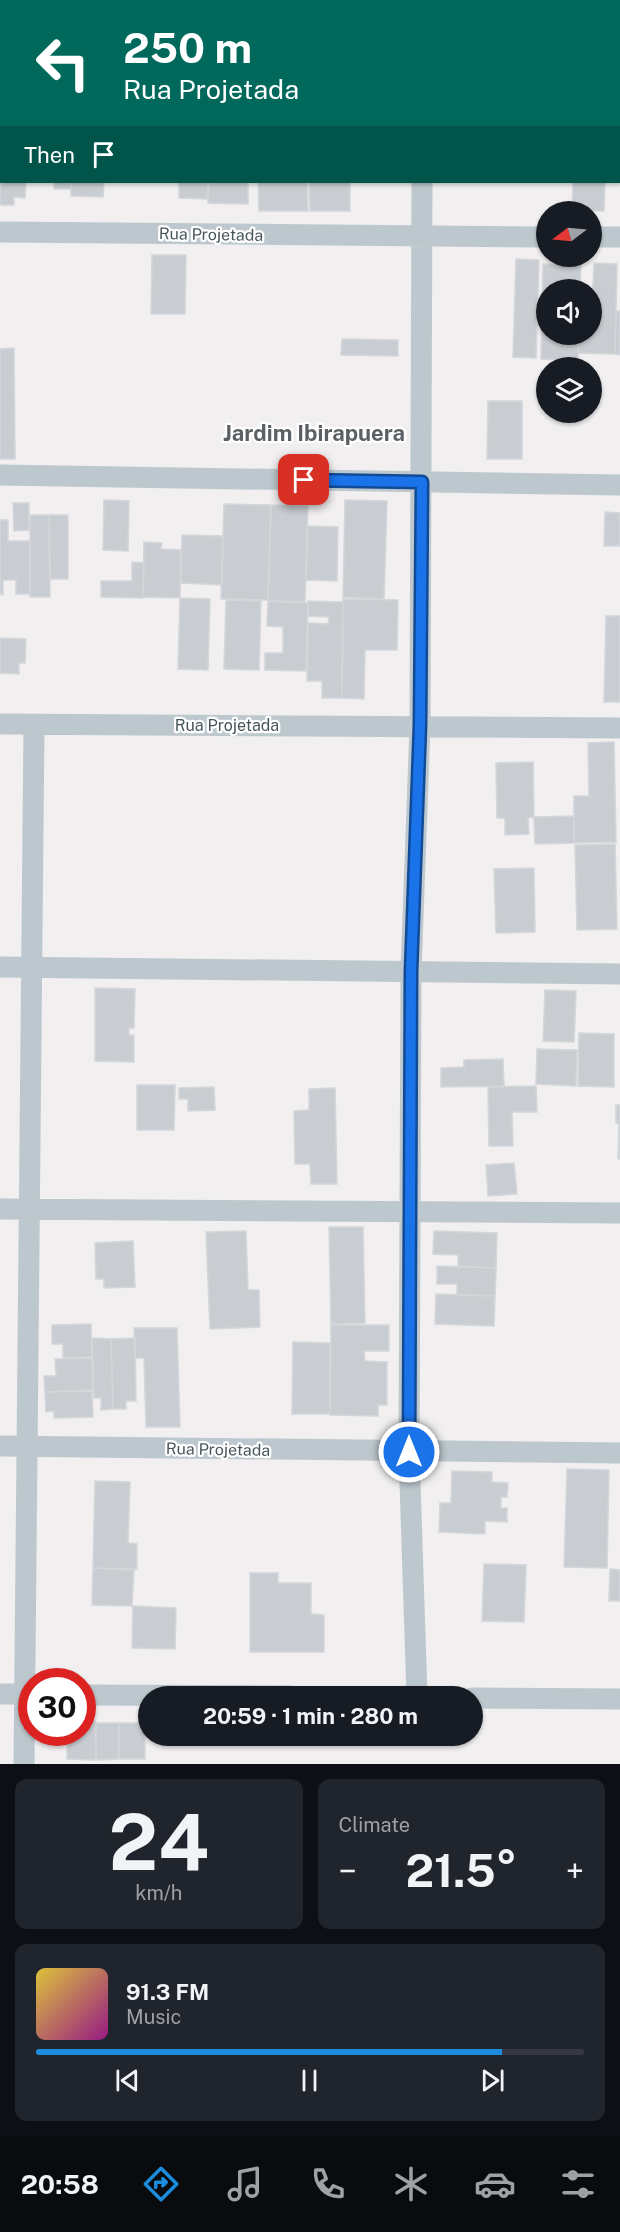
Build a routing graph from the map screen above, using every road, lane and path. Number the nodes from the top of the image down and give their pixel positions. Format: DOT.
graph roads {
  1 [pos="422,183"];
  2 [pos="0,232"];
  3 [pos="422,236"];
  4 [pos="536,237"];
  5 [pos="602,237"];
  6 [pos="620,237"];
  7 [pos="0,475"];
  8 [pos="422,482"];
  9 [pos="620,485"];
  10 [pos="0,724"];
  11 [pos="34,725"];
  12 [pos="420,725"];
  13 [pos="620,728"];
  14 [pos="0,967"];
  15 [pos="32,968"];
  16 [pos="411,972"];
  17 [pos="620,974"];
  18 [pos="0,1209"];
  19 [pos="30,1209"];
  20 [pos="410,1212"];
  21 [pos="620,1213"];
  22 [pos="0,1446"];
  23 [pos="27,1447"];
  24 [pos="409,1452"];
  25 [pos="620,1453"];
  26 [pos="28,1668"];
  27 [pos="417,1686"];
  28 [pos="0,1694"];
  29 [pos="18,1694"];
  30 [pos="96,1695"];
  31 [pos="138,1695"];
  32 [pos="483,1698"];
  33 [pos="620,1699"];
  34 [pos="25,1746"];
  35 [pos="24,1764"];
  1 -- 3 [label="street"];
  2 -- 3 [label="street, Rua Projetada"];
  3 -- 4 [label="street, Rua Projetada"];
  3 -- 8 [label="street"];
  5 -- 6 [label="street"];
  7 -- 8 [label="street"];
  8 -- 9 [label="street"];
  8 -- 12 [label="street"];
  10 -- 11 [label="street, Rua Projetada"];
  11 -- 12 [label="street, Rua Projetada"];
  11 -- 15 [label="street"];
  12 -- 13 [label="street, Rua Projetada"];
  12 -- 16 [label="street"];
  14 -- 15 [label="street"];
  15 -- 16 [label="street"];
  15 -- 19 [label="street"];
  16 -- 17 [label="street"];
  16 -- 20 [label="street"];
  18 -- 19 [label="street"];
  19 -- 20 [label="street"];
  19 -- 23 [label="street"];
  20 -- 21 [label="street"];
  20 -- 24 [label="street"];
  22 -- 23 [label="street, Rua Projetada"];
  23 -- 24 [label="street, Rua Projetada"];
  23 -- 26 [label="street"];
  24 -- 25 [label="street, Rua Projetada"];
  24 -- 27 [label="street"];
  28 -- 29 [label="street"];
  30 -- 31 [label="street"];
  32 -- 33 [label="street"];
  34 -- 35 [label="street"];
}
